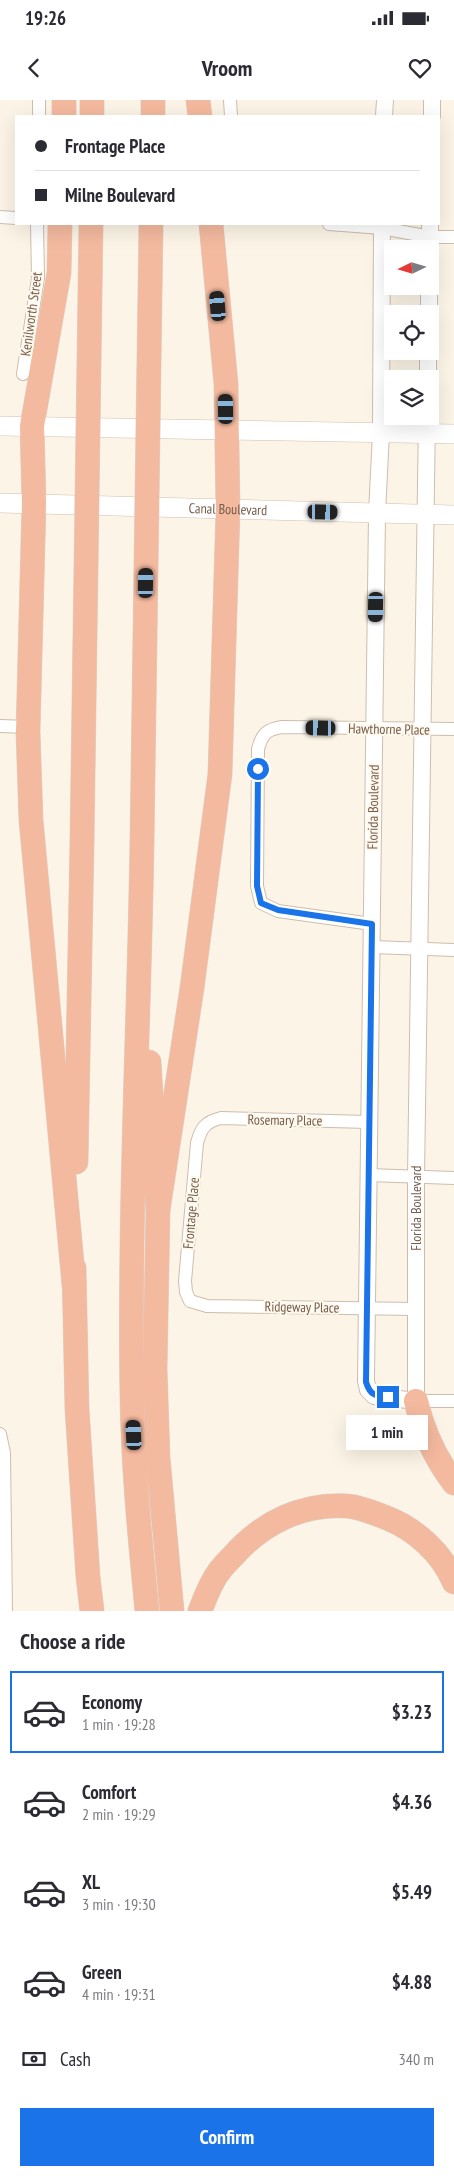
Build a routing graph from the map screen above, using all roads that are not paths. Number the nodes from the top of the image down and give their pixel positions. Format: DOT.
graph roads {
  1 [pos="39,100"];
  2 [pos="64,100"];
  3 [pos="92,100"];
  4 [pos="153,100"];
  5 [pos="198,100"];
  6 [pos="230,100"];
  7 [pos="385,100"];
  8 [pos="432,100"];
  9 [pos="39,115"];
  10 [pos="64,115"];
  11 [pos="92,115"];
  12 [pos="153,115"];
  13 [pos="200,115"];
  14 [pos="232,115"];
  15 [pos="384,115"];
  16 [pos="432,115"];
  17 [pos="0,218"];
  18 [pos="15,218"];
  19 [pos="38,225"];
  20 [pos="60,225"];
  21 [pos="91,225"];
  22 [pos="151,225"];
  23 [pos="211,225"];
  24 [pos="356,225"];
  25 [pos="382,226"];
  26 [pos="430,236"];
  27 [pos="454,237"];
  28 [pos="386,305"];
  29 [pos="385,360"];
  30 [pos="23,374"];
  31 [pos="427,425"];
  32 [pos="0,426"];
  33 [pos="32,426"];
  34 [pos="226,428"];
  35 [pos="381,433"];
  36 [pos="454,434"];
  37 [pos="0,503"];
  38 [pos="34,503"];
  39 [pos="228,510"];
  40 [pos="377,513"];
  41 [pos="427,514"];
  42 [pos="454,515"];
  43 [pos="0,726"];
  44 [pos="28,727"];
  45 [pos="374,728"];
  46 [pos="423,729"];
  47 [pos="454,729"];
  48 [pos="140,918"];
  49 [pos="372,924"];
  50 [pos="372,947"];
  51 [pos="420,950"];
  52 [pos="454,950"];
  53 [pos="369,1122"];
  54 [pos="203,1126"];
  55 [pos="368,1175"];
  56 [pos="416,1177"];
  57 [pos="454,1178"];
  58 [pos="158,1210"];
  59 [pos="74,1285"];
  60 [pos="190,1301"];
  61 [pos="366,1308"];
  62 [pos="416,1310"];
  63 [pos="416,1401"];
  64 [pos="454,1401"];
  65 [pos="0,1434"];
  66 [pos="454,1483"];
  67 [pos="2,1529"];
  68 [pos="454,1582"];
  69 [pos="6,1611"];
  70 [pos="92,1611"];
  71 [pos="147,1611"];
  72 [pos="172,1611"];
  73 [pos="200,1611"];
  1 -- 9 [label="street"];
  2 -- 10 [label="highway"];
  3 -- 11 [label="highway"];
  4 -- 12 [label="highway"];
  5 -- 13 [label="highway"];
  6 -- 14 [label="street"];
  7 -- 15 [label="street"];
  8 -- 16 [label="street"];
  17 -- 18 [label="street"];
  19 -- 30 [label="street, Kenilworth Street"];
  20 -- 33 [label="highway"];
  21 -- 59 [label="highway, bridge"];
  22 -- 48 [label="highway, bridge"];
  23 -- 34 [label="highway"];
  24 -- 25 [label="street"];
  25 -- 26 [label="street"];
  25 -- 28 [label="street, Florida Boulevard"];
  26 -- 27 [label="street"];
  29 -- 35 [label="street, Florida Boulevard"];
  31 -- 35 [label="main road"];
  31 -- 36 [label="main road"];
  31 -- 41 [label="street, Florida Boulevard"];
  32 -- 33 [label="main road"];
  33 -- 34 [label="main road"];
  33 -- 38 [label="highway"];
  34 -- 35 [label="main road"];
  34 -- 39 [label="highway"];
  35 -- 40 [label="street, Florida Boulevard"];
  37 -- 38 [label="main road, Canal Boulevard"];
  38 -- 39 [label="main road, Canal Boulevard"];
  38 -- 44 [label="highway"];
  39 -- 40 [label="main road, Canal Boulevard"];
  39 -- 58 [label="highway"];
  40 -- 41 [label="main road, Canal Boulevard"];
  40 -- 45 [label="street, Florida Boulevard"];
  41 -- 42 [label="main road, Canal Boulevard"];
  41 -- 46 [label="street, Florida Boulevard"];
  43 -- 44 [label="street"];
  44 -- 59 [label="highway"];
  45 -- 46 [label="street, Hawthorne Place"];
  45 -- 49 [label="street, Florida Boulevard"];
  45 -- 49 [label="street, Hawthorne Place"];
  46 -- 47 [label="street, Hawthorne Place"];
  46 -- 51 [label="street, Florida Boulevard"];
  48 -- 58 [label="highway"];
  48 -- 71 [label="highway"];
  49 -- 50 [label="street, Florida Boulevard"];
  50 -- 51 [label="street"];
  50 -- 53 [label="street, Florida Boulevard"];
  51 -- 52 [label="street"];
  51 -- 56 [label="street, Florida Boulevard"];
  53 -- 54 [label="street, Rosemary Place"];
  53 -- 55 [label="street, Florida Boulevard"];
  54 -- 60 [label="street, Frontage Place"];
  55 -- 56 [label="street"];
  55 -- 61 [label="street, Florida Boulevard"];
  56 -- 57 [label="street"];
  56 -- 62 [label="street, Florida Boulevard"];
  58 -- 72 [label="highway"];
  59 -- 70 [label="highway"];
  60 -- 61 [label="street, Ridgeway Place"];
  61 -- 62 [label="street, Ridgeway Place"];
  61 -- 63 [label="street, Florida Boulevard"];
  62 -- 63 [label="street, Florida Boulevard"];
  63 -- 64 [label="street"];
  63 -- 66 [label="highway"];
  65 -- 67 [label="street"];
  67 -- 69 [label="street"];
  68 -- 73 [label="highway"];
}
